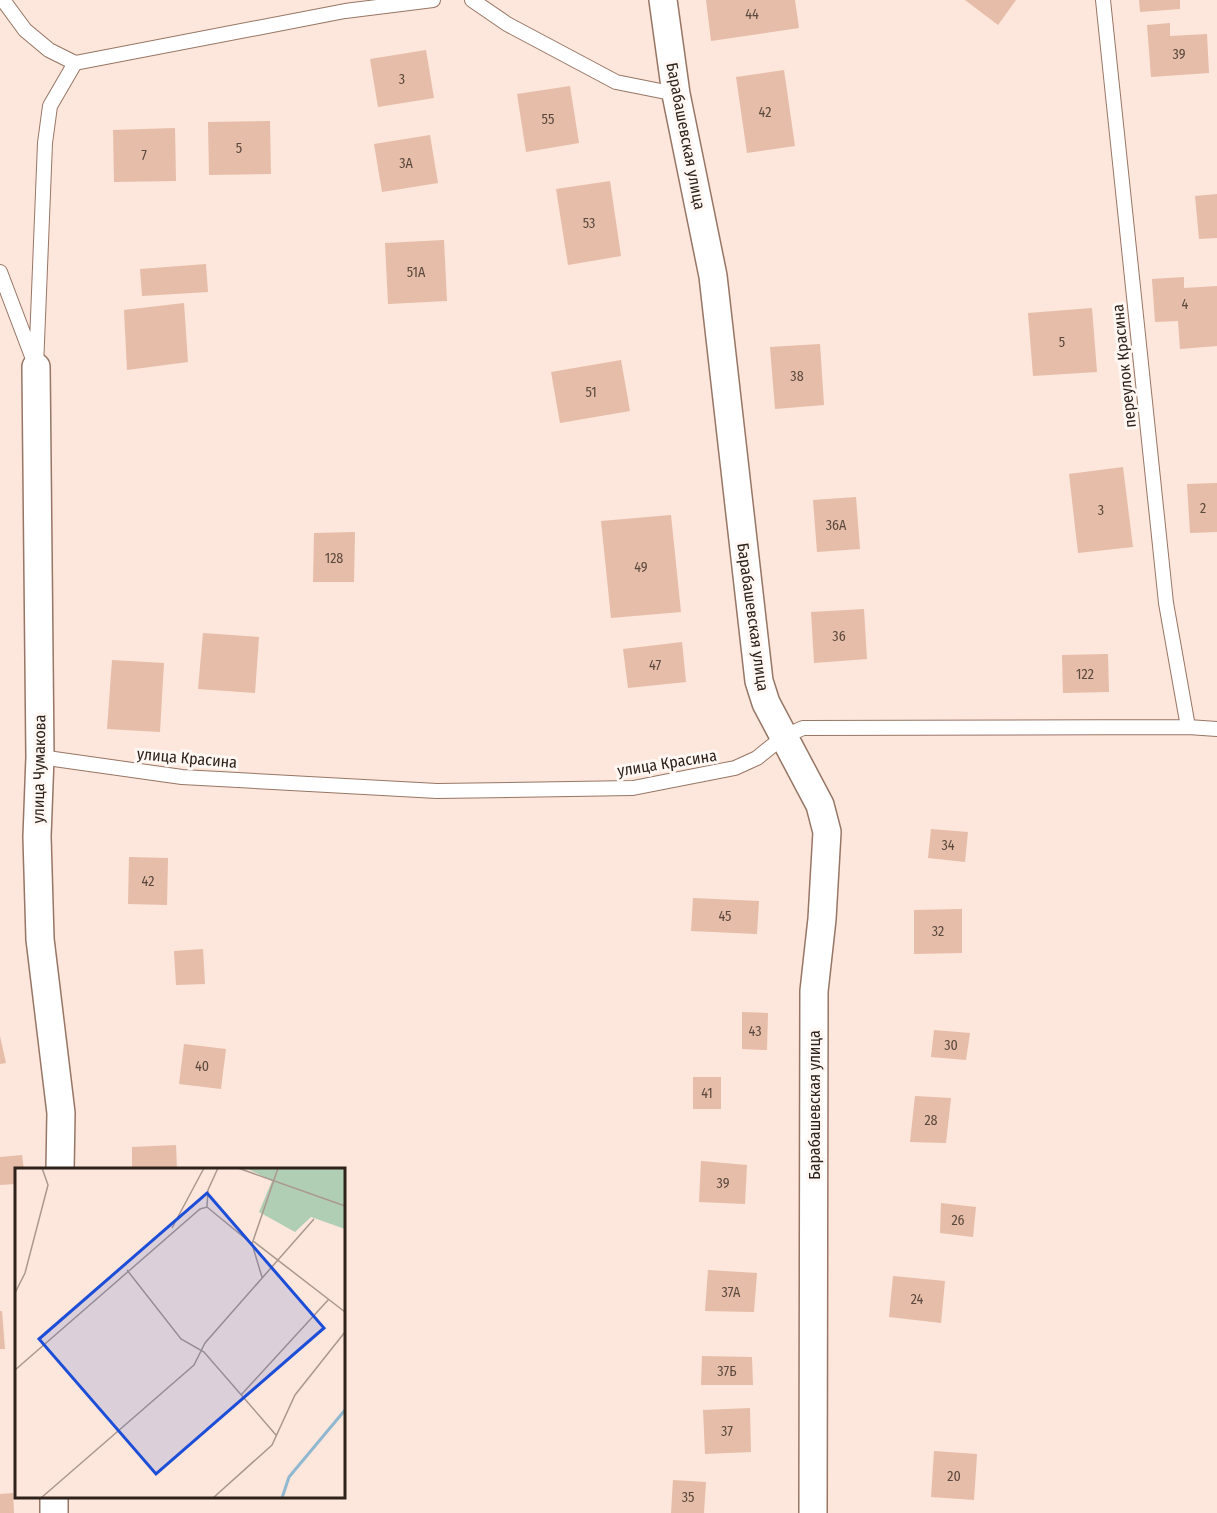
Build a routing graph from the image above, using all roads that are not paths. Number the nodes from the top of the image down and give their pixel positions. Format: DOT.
graph roads {
  1 [pos="3,0"];
  2 [pos="433,0"];
  3 [pos="472,0"];
  4 [pos="663,0"];
  5 [pos="1103,0"];
  6 [pos="75,63"];
  7 [pos="676,94"];
  8 [pos="0,272"];
  9 [pos="36,367"];
  10 [pos="1188,727"];
  11 [pos="1217,729"];
  12 [pos="783,737"];
  13 [pos="40,757"];
  14 [pos="60,1168"];
  15 [pos="813,1513"];
  1 -- 6 [label="lane"];
  2 -- 6 [label="lane"];
  3 -- 7 [label="lane"];
  4 -- 7 [label="street, Барабашевская улица"];
  5 -- 10 [label="lane, переулок Красина"];
  6 -- 9 [label="lane"];
  7 -- 12 [label="street, Барабашевская улица"];
  8 -- 9 [label="lane"];
  9 -- 13 [label="street, улица Чумакова"];
  10 -- 11 [label="lane, улица Красина"];
  10 -- 12 [label="lane, улица Красина"];
  12 -- 13 [label="lane, улица Красина"];
  12 -- 15 [label="street, Барабашевская улица"];
  13 -- 14 [label="street, улица Чумакова"];
}
